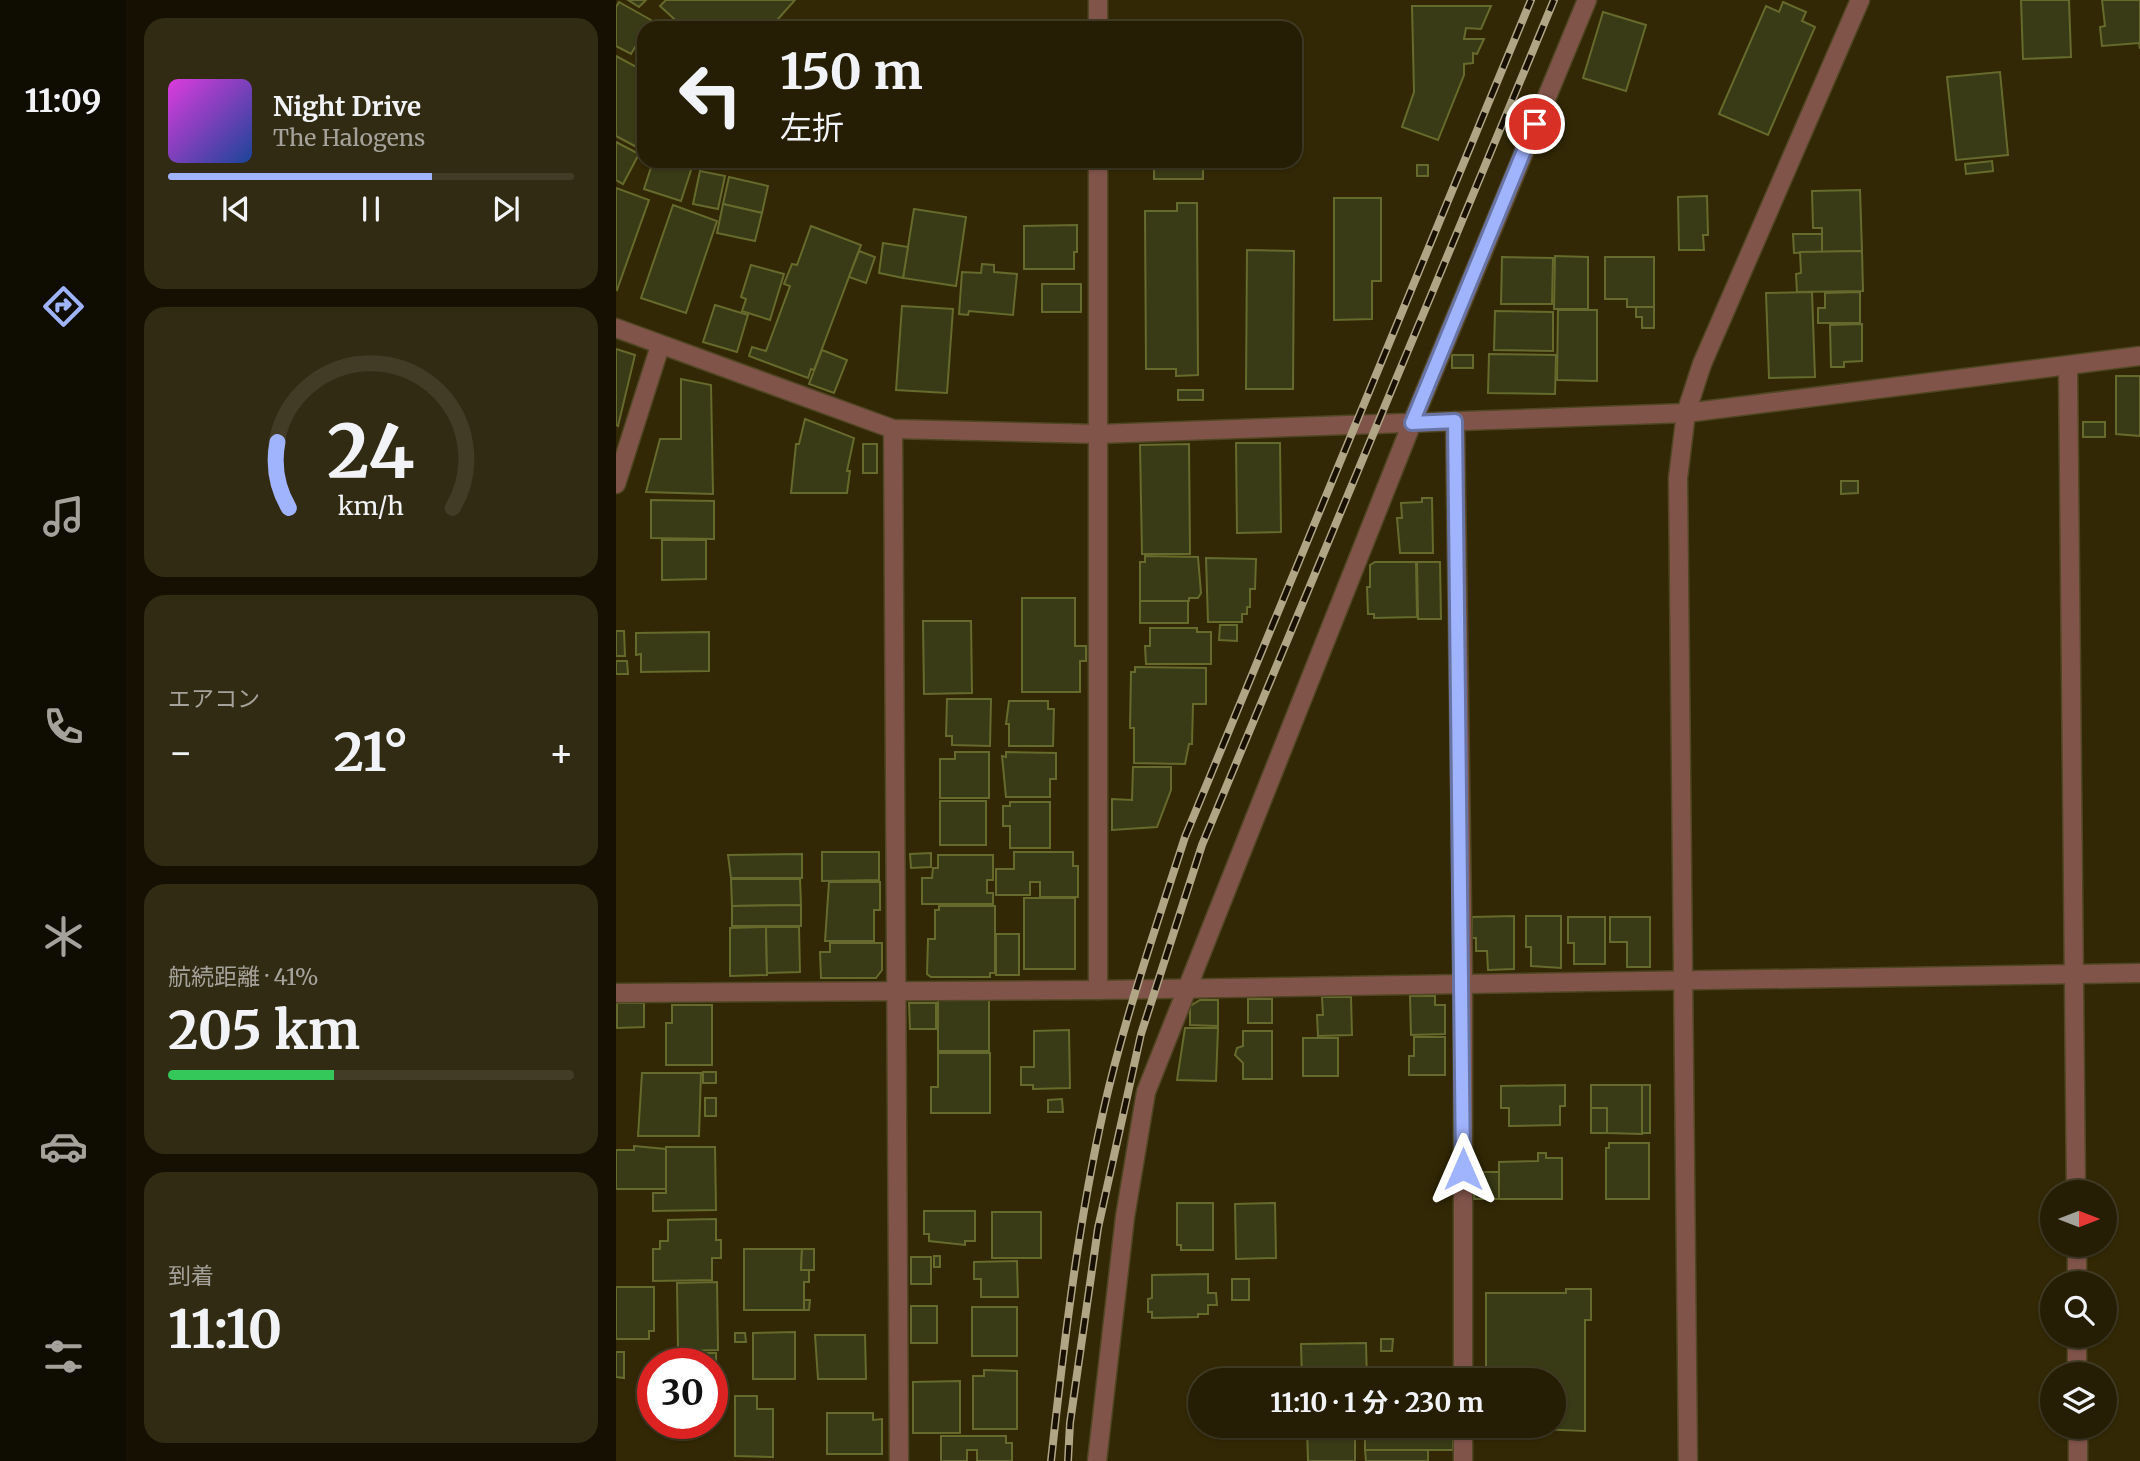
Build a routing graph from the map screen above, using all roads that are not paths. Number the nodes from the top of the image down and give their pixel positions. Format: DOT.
graph roads {
  1 [pos="1098,0"];
  2 [pos="1587,0"];
  3 [pos="1860,0"];
  4 [pos="1098,21"];
  5 [pos="1098,168"];
  6 [pos="616,328"];
  7 [pos="660,346"];
  8 [pos="2140,356"];
  9 [pos="2067,366"];
  10 [pos="1686,413"];
  11 [pos="1455,421"];
  12 [pos="1412,423"];
  13 [pos="893,429"];
  14 [pos="1098,434"];
  15 [pos="616,484"];
  16 [pos="2075,973"];
  17 [pos="2140,973"];
  18 [pos="1684,980"];
  19 [pos="1463,983"];
  20 [pos="1186,987"];
  21 [pos="1098,990"];
  22 [pos="895,991"];
  23 [pos="616,993"];
  24 [pos="2076,1180"];
  25 [pos="1463,1368"];
  26 [pos="1463,1438"];
  27 [pos="2078,1439"];
  28 [pos="899,1461"];
  29 [pos="1097,1461"];
  30 [pos="1464,1461"];
  31 [pos="1688,1461"];
  32 [pos="2078,1461"];
  1 -- 4 [label="street"];
  2 -- 12 [label="street"];
  3 -- 10 [label="street"];
  5 -- 14 [label="street"];
  6 -- 7 [label="street"];
  7 -- 13 [label="street"];
  7 -- 15 [label="street"];
  8 -- 9 [label="street"];
  9 -- 10 [label="street"];
  9 -- 16 [label="street"];
  10 -- 11 [label="street"];
  10 -- 18 [label="street"];
  11 -- 12 [label="street"];
  11 -- 19 [label="street"];
  12 -- 14 [label="street"];
  12 -- 20 [label="street"];
  13 -- 14 [label="street"];
  13 -- 22 [label="street"];
  14 -- 21 [label="street"];
  16 -- 17 [label="street"];
  16 -- 18 [label="street"];
  16 -- 24 [label="street"];
  18 -- 19 [label="street"];
  18 -- 31 [label="street"];
  19 -- 20 [label="street"];
  19 -- 25 [label="street"];
  20 -- 21 [label="street"];
  20 -- 29 [label="street"];
  21 -- 22 [label="street"];
  22 -- 23 [label="street"];
  22 -- 28 [label="street"];
  26 -- 30 [label="street"];
  27 -- 32 [label="street"];
}
